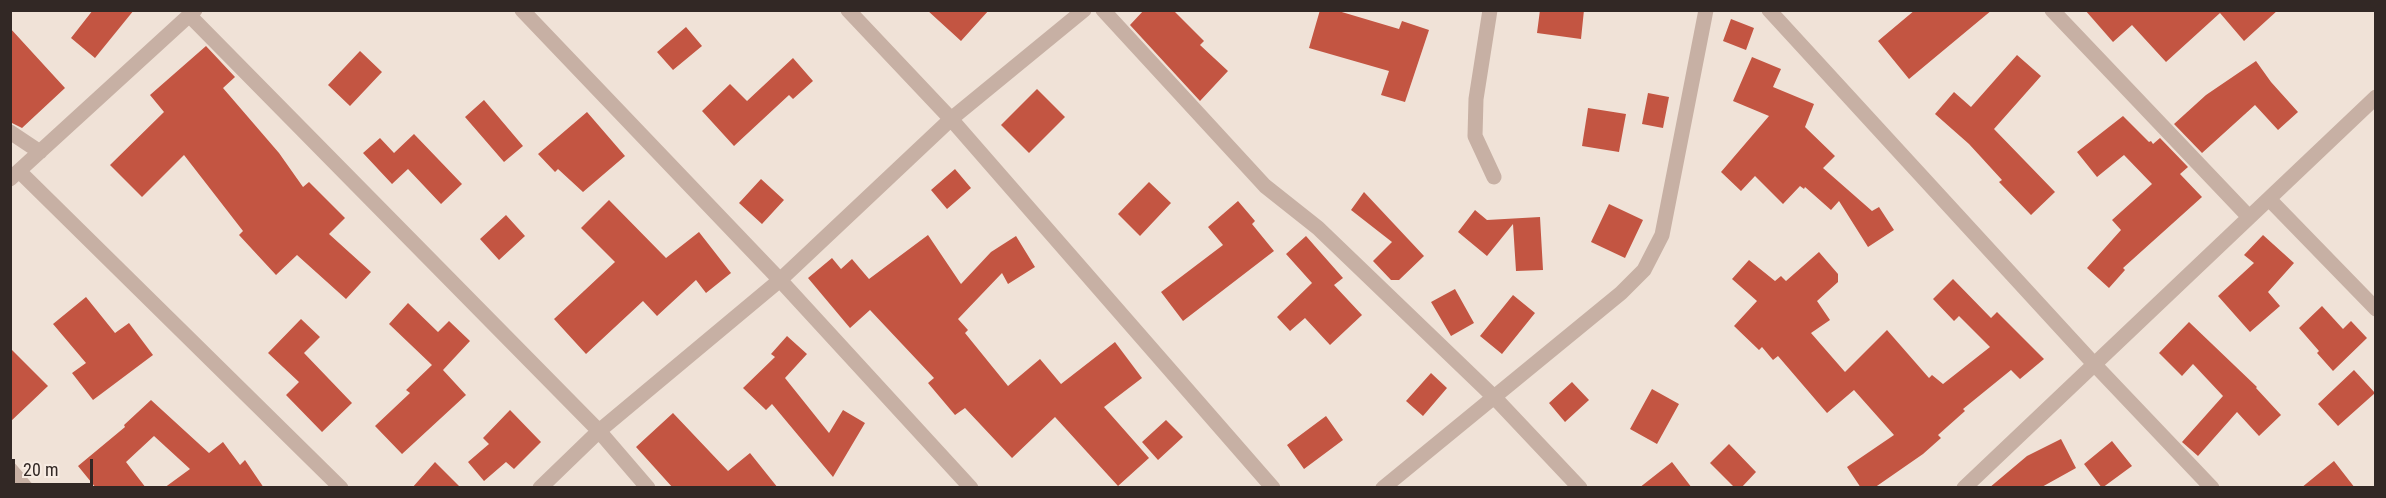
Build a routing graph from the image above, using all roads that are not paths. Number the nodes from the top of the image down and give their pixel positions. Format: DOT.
graph roads {
  1 [pos="522,10"];
  2 [pos="848,10"];
  3 [pos="1084,10"];
  4 [pos="1103,10"];
  5 [pos="1490,10"];
  6 [pos="1706,10"];
  7 [pos="1768,10"];
  8 [pos="2052,10"];
  9 [pos="193,13"];
  10 [pos="2376,97"];
  11 [pos="951,119"];
  12 [pos="10,132"];
  13 [pos="40,152"];
  14 [pos="15,175"];
  15 [pos="1494,177"];
  16 [pos="2269,199"];
  17 [pos="2249,217"];
  18 [pos="780,280"];
  19 [pos="2376,309"];
  20 [pos="2094,364"];
  21 [pos="1495,398"];
  22 [pos="599,431"];
  23 [pos="10,469"];
  24 [pos="26,488"];
  25 [pos="341,488"];
  26 [pos="540,488"];
  27 [pos="648,488"];
  28 [pos="971,488"];
  29 [pos="1273,488"];
  30 [pos="1383,488"];
  31 [pos="1580,488"];
  32 [pos="1964,488"];
  33 [pos="2212,488"];
  1 -- 18 [label="street"];
  2 -- 11 [label="street"];
  3 -- 11 [label="street"];
  4 -- 21 [label="street"];
  5 -- 15 [label="street"];
  6 -- 21 [label="street"];
  7 -- 20 [label="street"];
  8 -- 17 [label="street"];
  9 -- 13 [label="street"];
  9 -- 22 [label="street"];
  10 -- 16 [label="street"];
  11 -- 18 [label="street"];
  11 -- 29 [label="street"];
  12 -- 13 [label="street"];
  13 -- 14 [label="street"];
  14 -- 25 [label="street"];
  16 -- 17 [label="street"];
  16 -- 19 [label="street"];
  17 -- 20 [label="street"];
  18 -- 22 [label="street"];
  18 -- 28 [label="street"];
  20 -- 32 [label="street"];
  20 -- 33 [label="street"];
  21 -- 30 [label="street"];
  21 -- 31 [label="street"];
  22 -- 26 [label="street"];
  22 -- 27 [label="street"];
  23 -- 24 [label="street"];
}
